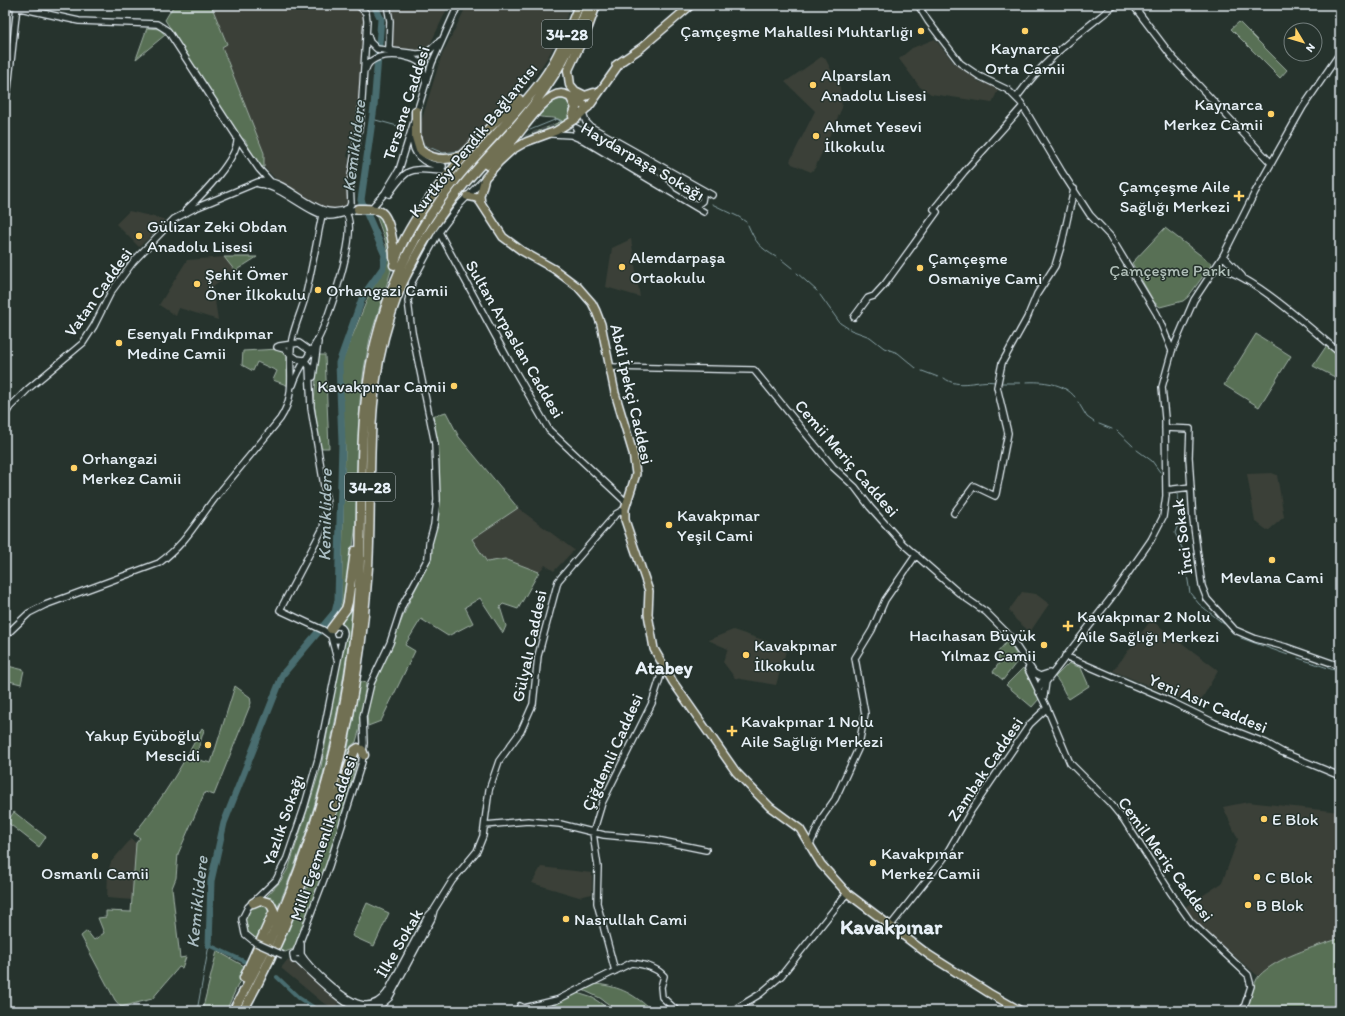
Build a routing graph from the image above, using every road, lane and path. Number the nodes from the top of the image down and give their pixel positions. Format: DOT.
graph roads {
  1 [pos="6,5"];
  2 [pos="358,5"];
  3 [pos="387,5"];
  4 [pos="458,5"];
  5 [pos="579,5"];
  6 [pos="588,5"];
  7 [pos="596,5"];
  8 [pos="691,5"];
  9 [pos="918,5"];
  10 [pos="1115,5"];
  11 [pos="1133,5"];
  12 [pos="17,7"];
  13 [pos="367,22"];
  14 [pos="443,37"];
  15 [pos="389,53"];
  16 [pos="1340,53"];
  17 [pos="553,62"];
  18 [pos="620,63"];
  19 [pos="424,87"];
  20 [pos="363,91"];
  21 [pos="570,93"];
  22 [pos="594,93"];
  23 [pos="1017,97"];
  24 [pos="5,101"];
  25 [pos="1023,106"];
  26 [pos="582,110"];
  27 [pos="415,115"];
  28 [pos="492,127"];
  29 [pos="543,135"];
  30 [pos="237,137"];
  31 [pos="247,151"];
  32 [pos="232,155"];
  33 [pos="1271,163"];
  34 [pos="259,169"];
  35 [pos="488,174"];
  36 [pos="683,180"];
  37 [pos="270,181"];
  38 [pos="253,184"];
  39 [pos="698,188"];
  40 [pos="1074,190"];
  41 [pos="201,194"];
  42 [pos="674,194"];
  43 [pos="712,195"];
  44 [pos="468,196"];
  45 [pos="452,199"];
  46 [pos="351,202"];
  47 [pos="481,203"];
  48 [pos="690,203"];
  49 [pos="207,204"];
  50 [pos="375,207"];
  51 [pos="357,209"];
  52 [pos="341,211"];
  53 [pos="322,212"];
  54 [pos="704,212"];
  55 [pos="182,214"];
  56 [pos="348,215"];
  57 [pos="439,232"];
  58 [pos="1222,256"];
  59 [pos="394,265"];
  60 [pos="1215,268"];
  61 [pos="1248,281"];
  62 [pos="854,318"];
  63 [pos="319,338"];
  64 [pos="292,343"];
  65 [pos="374,346"];
  66 [pos="311,351"];
  67 [pos="1172,351"];
  68 [pos="1340,353"];
  69 [pos="291,354"];
  70 [pos="304,360"];
  71 [pos="315,361"];
  72 [pos="610,367"];
  73 [pos="291,393"];
  74 [pos="310,401"];
  75 [pos="5,415"];
  76 [pos="1165,428"];
  77 [pos="1191,487"];
  78 [pos="1166,490"];
  79 [pos="626,506"];
  80 [pos="954,513"];
  81 [pos="362,515"];
  82 [pos="916,555"];
  83 [pos="328,632"];
  84 [pos="343,635"];
  85 [pos="5,636"];
  86 [pos="1065,656"];
  87 [pos="337,659"];
  88 [pos="1024,660"];
  89 [pos="662,663"];
  90 [pos="1340,666"];
  91 [pos="1030,668"];
  92 [pos="1049,673"];
  93 [pos="1031,676"];
  94 [pos="1041,684"];
  95 [pos="1041,694"];
  96 [pos="1047,708"];
  97 [pos="366,742"];
  98 [pos="364,755"];
  99 [pos="1340,776"];
  100 [pos="484,825"];
  101 [pos="593,833"];
  102 [pos="339,838"];
  103 [pos="810,844"];
  104 [pos="706,850"];
  105 [pos="847,893"];
  106 [pos="253,903"];
  107 [pos="434,910"];
  108 [pos="289,912"];
  109 [pos="891,925"];
  110 [pos="297,956"];
  111 [pos="616,971"];
  112 [pos="520,1006"];
  113 [pos="230,1011"];
  114 [pos="233,1011"];
  115 [pos="242,1011"];
  116 [pos="677,1011"];
  117 [pos="732,1011"];
  118 [pos="1021,1011"];
  119 [pos="1243,1011"];
  1 -- 12 [label="street"];
  2 -- 13 [label="street"];
  3 -- 15 [label="street"];
  4 -- 14 [label="street, Tersane Caddesi"];
  5 -- 17 [label="highway, Kurtköy-Pendik Bağlantısı / 34-28"];
  6 -- 45 [label="highway, Kurtköy-Pendik Bağlantısı / 34-28"];
  7 -- 21 [label="highway"];
  8 -- 18 [label="main road"];
  9 -- 23 [label="street"];
  10 -- 23 [label="street"];
  11 -- 33 [label="street"];
  12 -- 24 [label="street"];
  12 -- 30 [label="street"];
  13 -- 15 [label="street"];
  13 -- 20 [label="street"];
  14 -- 15 [label="street"];
  14 -- 19 [label="street, Tersane Caddesi"];
  15 -- 19 [label="street"];
  15 -- 20 [label="street"];
  16 -- 33 [label="street"];
  17 -- 28 [label="highway"];
  17 -- 65 [label="highway, Kurtköy-Pendik Bağlantısı / 34-28"];
  18 -- 22 [label="main road"];
  18 -- 26 [label="main road"];
  19 -- 27 [label="street, Tersane Caddesi"];
  20 -- 46 [label="street"];
  21 -- 22 [label="highway"];
  21 -- 26 [label="highway"];
  21 -- 26 [label="highway"];
  21 -- 45 [label="highway"];
  22 -- 26 [label="main road"];
  23 -- 25 [label="street"];
  25 -- 40 [label="street"];
  25 -- 62 [label="street"];
  26 -- 29 [label="main road"];
  26 -- 36 [label="street"];
  27 -- 28 [label="highway"];
  27 -- 50 [label="street, Tersane Caddesi"];
  27 -- 50 [label="street"];
  28 -- 59 [label="highway"];
  29 -- 35 [label="main road"];
  29 -- 42 [label="street, Haydarpaşa Sokağı"];
  30 -- 31 [label="street"];
  30 -- 32 [label="street"];
  31 -- 32 [label="street"];
  31 -- 34 [label="street"];
  32 -- 41 [label="street"];
  33 -- 58 [label="street"];
  34 -- 37 [label="street"];
  34 -- 38 [label="street"];
  35 -- 44 [label="street, Milli Egemenlik Caddesi"];
  35 -- 47 [label="main road"];
  36 -- 39 [label="street"];
  36 -- 42 [label="street"];
  37 -- 38 [label="street, Vatan Caddesi"];
  37 -- 53 [label="street"];
  38 -- 49 [label="street, Vatan Caddesi"];
  38 -- 53 [label="street"];
  39 -- 43 [label="street"];
  39 -- 48 [label="street"];
  40 -- 67 [label="street"];
  40 -- 80 [label="street"];
  41 -- 49 [label="street"];
  41 -- 55 [label="street"];
  42 -- 48 [label="street, Haydarpaşa Sokağı"];
  44 -- 47 [label="main road"];
  44 -- 57 [label="street, Milli Egemenlik Caddesi"];
  45 -- 108 [label="highway, Kurtköy-Pendik Bağlantısı / 34-28"];
  46 -- 51 [label="street"];
  46 -- 52 [label="street"];
  47 -- 72 [label="main road, Abdi İpekçi Caddesi"];
  48 -- 54 [label="street, Haydarpaşa Sokağı"];
  49 -- 55 [label="street, Vatan Caddesi"];
  50 -- 51 [label="highway"];
  50 -- 59 [label="highway"];
  51 -- 56 [label="street"];
  52 -- 53 [label="street"];
  52 -- 56 [label="street"];
  53 -- 56 [label="street"];
  53 -- 64 [label="street"];
  55 -- 75 [label="street, Vatan Caddesi"];
  56 -- 63 [label="street"];
  57 -- 79 [label="street, Sultan Arpaslan Caddesi"];
  57 -- 97 [label="street, Milli Egemenlik Caddesi"];
  58 -- 60 [label="street"];
  58 -- 61 [label="street"];
  59 -- 65 [label="highway"];
  60 -- 61 [label="street"];
  60 -- 67 [label="street"];
  61 -- 68 [label="street"];
  63 -- 66 [label="street"];
  63 -- 71 [label="street"];
  64 -- 66 [label="street"];
  64 -- 69 [label="street"];
  64 -- 69 [label="street"];
  65 -- 81 [label="highway, Kurtköy-Pendik Bağlantısı / 34-28"];
  66 -- 70 [label="street"];
  66 -- 71 [label="street"];
  67 -- 76 [label="street"];
  69 -- 70 [label="street"];
  69 -- 73 [label="street"];
  70 -- 73 [label="street"];
  70 -- 74 [label="street"];
  71 -- 74 [label="street"];
  72 -- 79 [label="main road, Abdi İpekçi Caddesi"];
  72 -- 82 [label="street, Cemii Meriç Caddesi"];
  73 -- 85 [label="street"];
  74 -- 83 [label="street"];
  76 -- 77 [label="street, İnci Sokak"];
  76 -- 78 [label="street"];
  77 -- 78 [label="street"];
  77 -- 90 [label="street, İnci Sokak"];
  78 -- 86 [label="street"];
  79 -- 89 [label="main road, Abdi İpekçi Caddesi"];
  79 -- 100 [label="street, Gülyalı Caddesi"];
  81 -- 83 [label="highway"];
  81 -- 114 [label="highway, Kurtköy-Pendik Bağlantısı / 34-28"];
  82 -- 88 [label="street, Cemii Meriç Caddesi"];
  82 -- 103 [label="street"];
  83 -- 84 [label="street"];
  83 -- 84 [label="street"];
  83 -- 87 [label="street, Yazlık Sokağı"];
  84 -- 87 [label="street, Yazlık Sokağı"];
  86 -- 92 [label="street"];
  86 -- 94 [label="street"];
  86 -- 99 [label="street, Yeni Asır Caddesi"];
  87 -- 106 [label="street, Yazlık Sokağı"];
  88 -- 91 [label="street"];
  88 -- 93 [label="street"];
  89 -- 101 [label="street, Çiğdemli Caddesi"];
  89 -- 103 [label="main road, Abdi İpekçi Caddesi"];
  91 -- 92 [label="street"];
  91 -- 94 [label="street"];
  92 -- 94 [label="street"];
  93 -- 94 [label="street"];
  93 -- 95 [label="street"];
  94 -- 95 [label="street"];
  95 -- 96 [label="street, Cemil Meriç Caddesi"];
  96 -- 109 [label="street, Zambak Caddesi"];
  96 -- 119 [label="street, Cemil Meriç Caddesi"];
  97 -- 98 [label="street, Milli Egemenlik Caddesi"];
  97 -- 102 [label="street, Milli Egemenlik Caddesi"];
  98 -- 102 [label="street, Milli Egemenlik Caddesi"];
  98 -- 108 [label="highway"];
  100 -- 101 [label="street"];
  100 -- 107 [label="street, Gülyalı Caddesi"];
  101 -- 104 [label="street"];
  101 -- 111 [label="street, Çiğdemli Caddesi"];
  102 -- 110 [label="street, Milli Egemenlik Caddesi"];
  103 -- 105 [label="main road, Abdi İpekçi Caddesi"];
  105 -- 109 [label="main road, Abdi İpekçi Caddesi"];
  105 -- 117 [label="street"];
  106 -- 110 [label="street, Yazlık Sokağı, bridge"];
  106 -- 113 [label="highway"];
  107 -- 110 [label="street, İlke Sokak"];
  108 -- 115 [label="highway, Kurtköy-Pendik Bağlantısı / 34-28"];
  109 -- 118 [label="main road, Abdi İpekçi Caddesi"];
  111 -- 112 [label="street"];
  111 -- 116 [label="street"];
}
